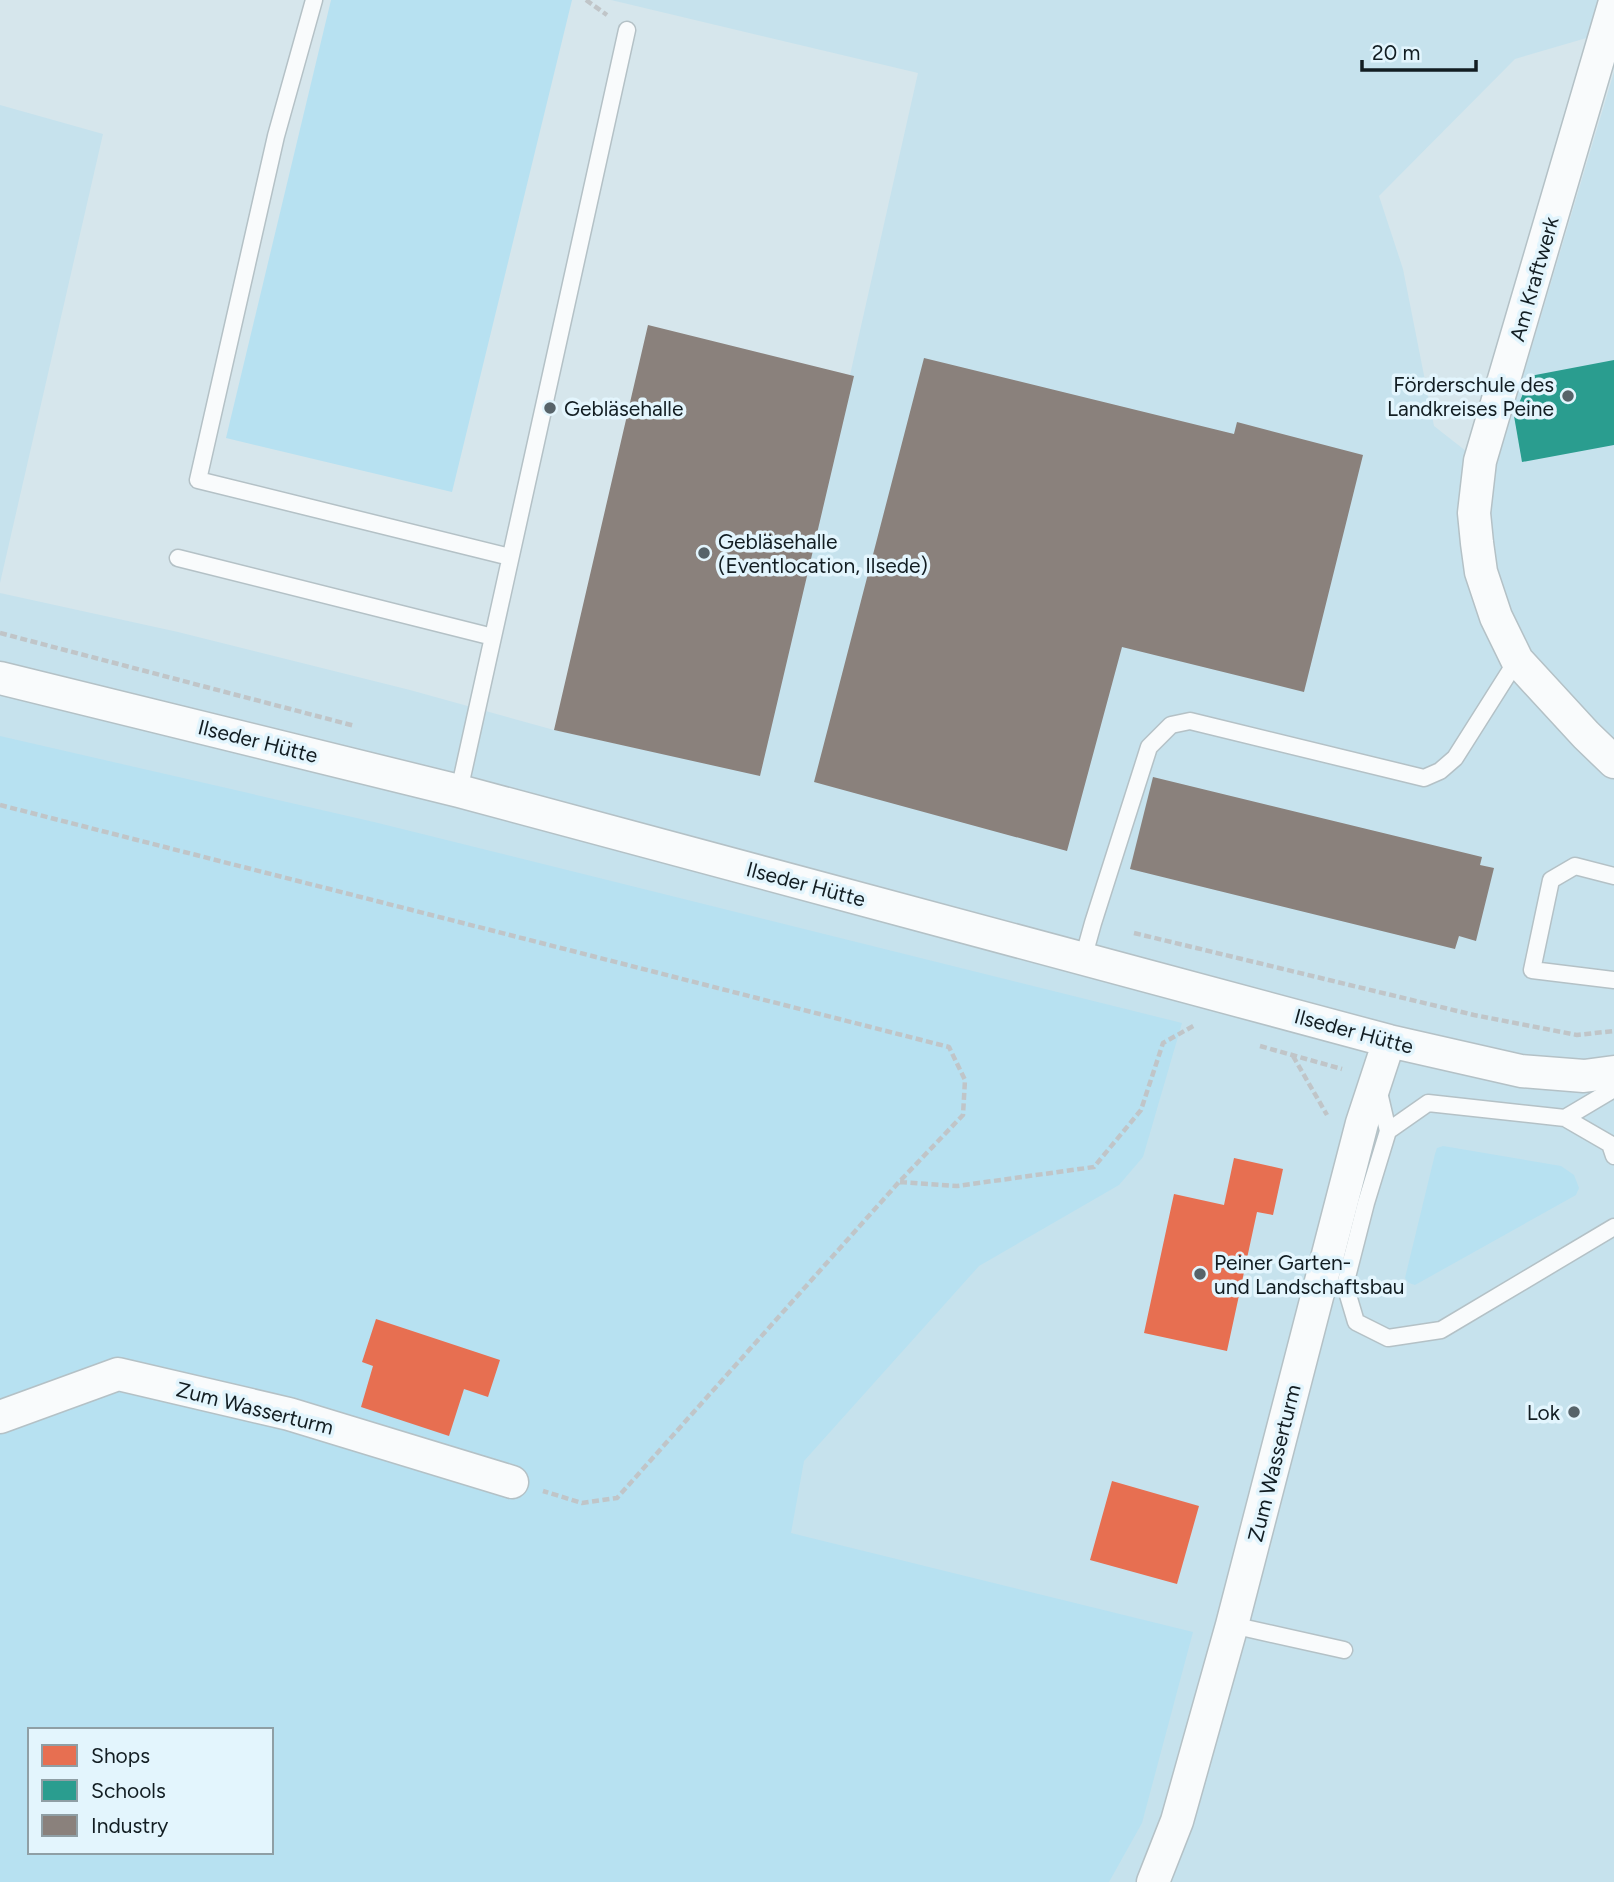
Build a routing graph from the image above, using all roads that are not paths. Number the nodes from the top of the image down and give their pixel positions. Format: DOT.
graph roads {
  1 [pos="314,0"];
  2 [pos="1614,5"];
  3 [pos="627,30"];
  4 [pos="510,557"];
  5 [pos="178,558"];
  6 [pos="493,637"];
  7 [pos="1517,660"];
  8 [pos="0,678"];
  9 [pos="1614,762"];
  10 [pos="459,791"];
  11 [pos="1614,876"];
  12 [pos="1083,959"];
  13 [pos="1614,980"];
  14 [pos="1389,1041"];
  15 [pos="1614,1072"];
  16 [pos="1376,1078"];
  17 [pos="1614,1089"];
  18 [pos="1565,1118"];
  19 [pos="1388,1131"];
  20 [pos="1614,1156"];
  21 [pos="1614,1227"];
  22 [pos="0,1417"];
  23 [pos="512,1482"];
  24 [pos="1233,1625"];
  25 [pos="1344,1650"];
  26 [pos="1153,1882"];
  1 -- 4 [label="lane"];
  2 -- 7 [label="street, Am Kraftwerk"];
  3 -- 4 [label="lane"];
  4 -- 6 [label="lane"];
  5 -- 6 [label="lane"];
  6 -- 10 [label="lane"];
  7 -- 9 [label="street, Am Kraftwerk"];
  7 -- 12 [label="lane"];
  8 -- 10 [label="street, Ilseder Hütte"];
  10 -- 12 [label="street, Ilseder Hütte"];
  11 -- 13 [label="lane"];
  12 -- 14 [label="street, Ilseder Hütte"];
  14 -- 15 [label="street, Ilseder Hütte"];
  14 -- 16 [label="street, Zum Wasserturm"];
  16 -- 19 [label="lane"];
  16 -- 24 [label="street, Zum Wasserturm"];
  17 -- 18 [label="lane"];
  18 -- 19 [label="lane"];
  18 -- 20 [label="lane"];
  19 -- 21 [label="lane"];
  22 -- 23 [label="street, Zum Wasserturm"];
  24 -- 25 [label="lane"];
  24 -- 26 [label="street, Zum Wasserturm"];
}
